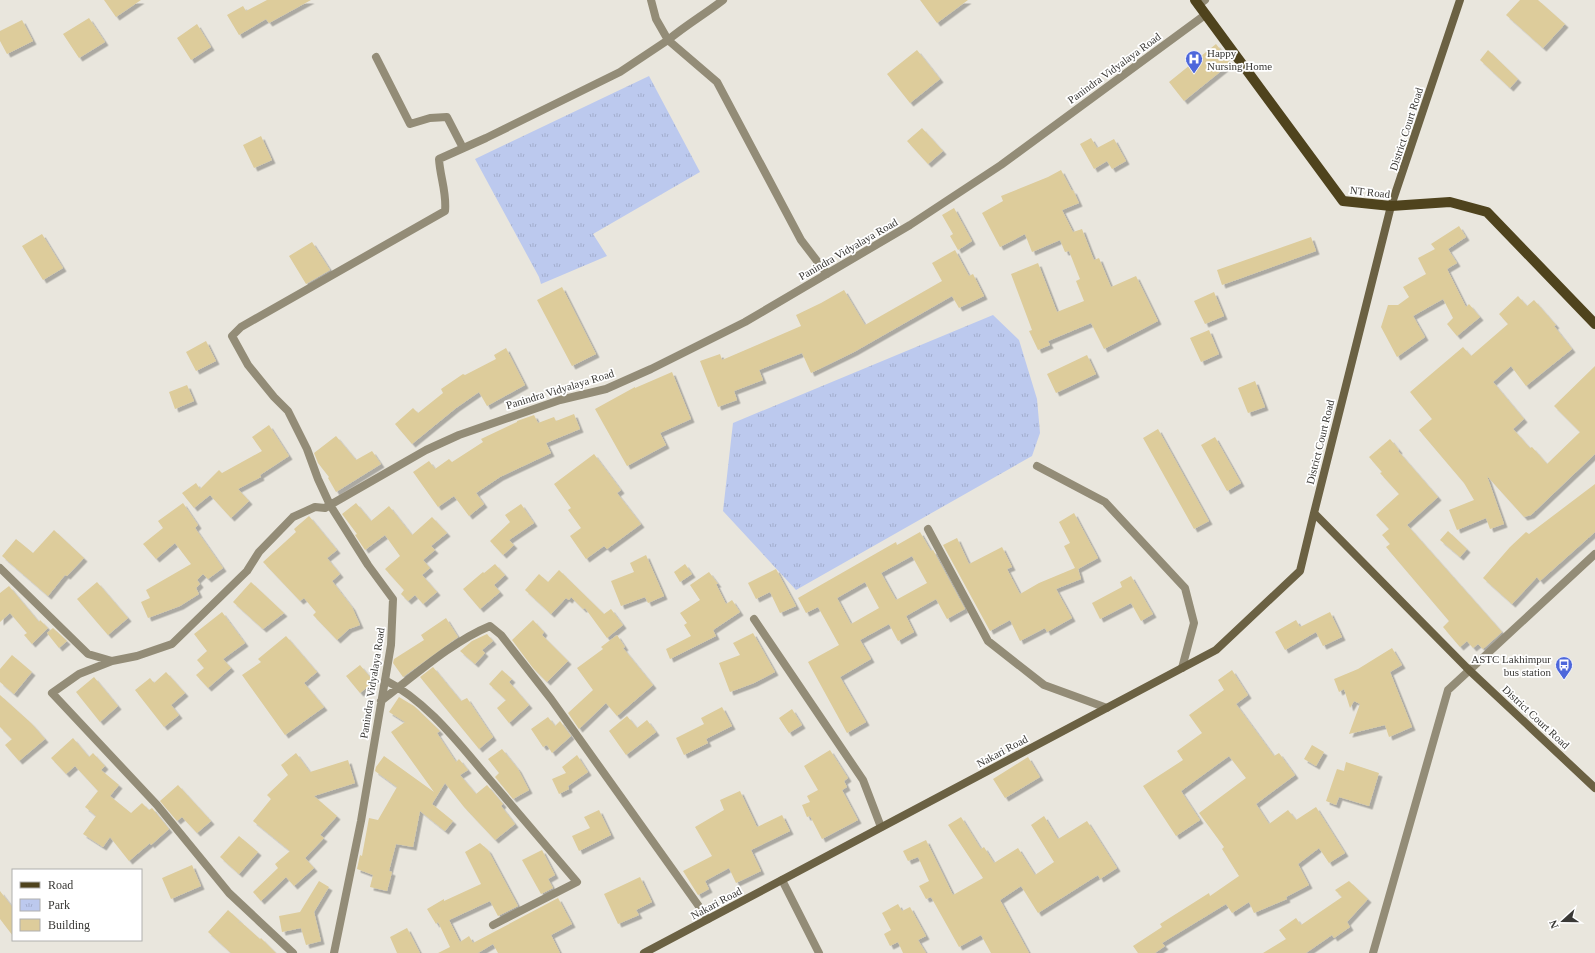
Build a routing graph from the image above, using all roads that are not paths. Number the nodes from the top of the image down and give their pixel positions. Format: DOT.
graph roads {
  1 [pos="651,0"];
  2 [pos="723,0"];
  3 [pos="1460,0"];
  4 [pos="1199,2"];
  5 [pos="1205,15"];
  6 [pos="668,40"];
  7 [pos="376,57"];
  8 [pos="463,148"];
  9 [pos="1392,206"];
  10 [pos="827,274"];
  11 [pos="1595,324"];
  12 [pos="1037,466"];
  13 [pos="330,506"];
  14 [pos="1314,513"];
  15 [pos="928,529"];
  16 [pos="1595,554"];
  17 [pos="0,568"];
  18 [pos="754,619"];
  19 [pos="112,661"];
  20 [pos="1182,668"];
  21 [pos="1469,670"];
  22 [pos="385,680"];
  23 [pos="399,688"];
  24 [pos="382,701"];
  25 [pos="1107,708"];
  26 [pos="1595,788"];
  27 [pos="882,827"];
  28 [pos="782,880"];
  29 [pos="708,919"];
  30 [pos="494,925"];
  31 [pos="293,953"];
  32 [pos="334,953"];
  33 [pos="644,953"];
  34 [pos="819,953"];
  35 [pos="1373,953"];
  1 -- 6 [label="street"];
  2 -- 6 [label="street"];
  3 -- 9 [label="street, District Court Road"];
  4 -- 5 [label="main road, NT Road"];
  5 -- 9 [label="main road, NT Road"];
  5 -- 10 [label="street, Panindra Vidyalaya Road"];
  6 -- 8 [label="street"];
  6 -- 10 [label="street"];
  7 -- 8 [label="street"];
  8 -- 13 [label="street"];
  9 -- 11 [label="main road, NT Road"];
  9 -- 14 [label="street, District Court Road"];
  10 -- 13 [label="street, Panindra Vidyalaya Road"];
  12 -- 20 [label="street"];
  13 -- 19 [label="street"];
  13 -- 22 [label="street, Panindra Vidyalaya Road"];
  14 -- 20 [label="street, Nakari Road"];
  14 -- 21 [label="street, District Court Road"];
  15 -- 25 [label="street"];
  16 -- 21 [label="street"];
  17 -- 19 [label="street"];
  18 -- 27 [label="street"];
  19 -- 31 [label="street"];
  20 -- 25 [label="street, Nakari Road"];
  21 -- 26 [label="street, District Court Road"];
  21 -- 35 [label="street"];
  22 -- 23 [label="street"];
  22 -- 24 [label="street, Panindra Vidyalaya Road"];
  23 -- 24 [label="street"];
  23 -- 29 [label="street"];
  23 -- 30 [label="street"];
  24 -- 32 [label="street, Panindra Vidyalaya Road"];
  25 -- 27 [label="street, Nakari Road"];
  27 -- 28 [label="street, Nakari Road"];
  28 -- 29 [label="street, Nakari Road"];
  28 -- 34 [label="street"];
  29 -- 33 [label="street, Nakari Road"];
}
